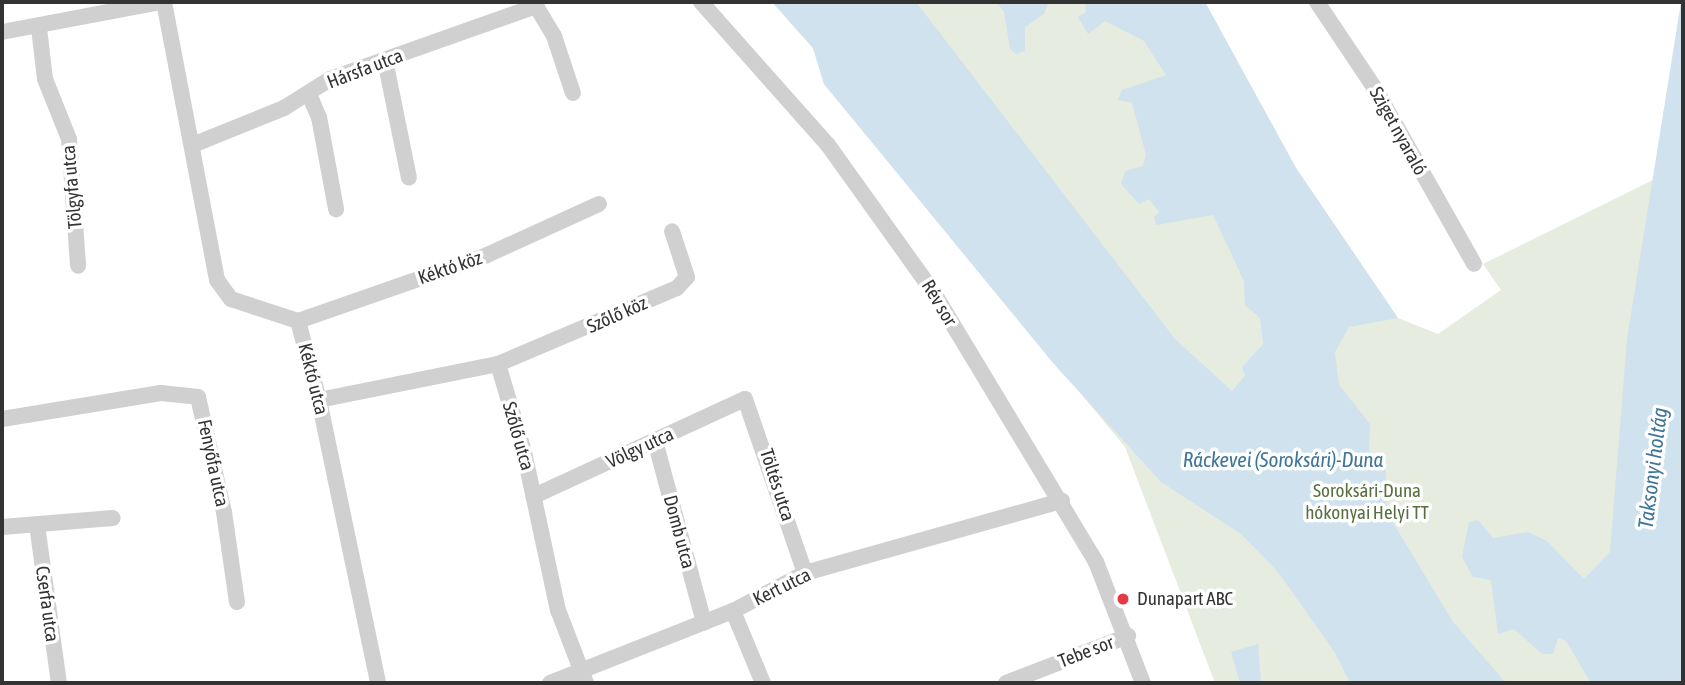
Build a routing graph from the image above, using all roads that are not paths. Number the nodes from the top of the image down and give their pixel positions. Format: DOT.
graph roads {
  1 [pos="162,2"];
  2 [pos="701,2"];
  3 [pos="1317,2"];
  4 [pos="536,4"];
  5 [pos="39,28"];
  6 [pos="2,32"];
  7 [pos="385,60"];
  8 [pos="573,93"];
  9 [pos="309,94"];
  10 [pos="195,144"];
  11 [pos="410,178"];
  12 [pos="598,204"];
  13 [pos="336,209"];
  14 [pos="672,231"];
  15 [pos="1474,264"];
  16 [pos="78,266"];
  17 [pos="298,321"];
  18 [pos="498,364"];
  19 [pos="319,400"];
  20 [pos="745,400"];
  21 [pos="2,419"];
  22 [pos="655,441"];
  23 [pos="534,496"];
  24 [pos="1062,501"];
  25 [pos="113,518"];
  26 [pos="37,525"];
  27 [pos="2,527"];
  28 [pos="805,573"];
  29 [pos="237,603"];
  30 [pos="733,611"];
  31 [pos="704,623"];
  32 [pos="1128,636"];
  33 [pos="582,677"];
  34 [pos="59,683"];
  35 [pos="378,683"];
  36 [pos="550,683"];
  37 [pos="763,683"];
  38 [pos="1006,683"];
  39 [pos="1143,683"];
  1 -- 5 [label="street"];
  1 -- 10 [label="street, Kéktó utca"];
  2 -- 24 [label="street, Rév sor"];
  3 -- 15 [label="street, Sziget nyaraló"];
  4 -- 7 [label="street, Hársfa utca"];
  4 -- 8 [label="street"];
  5 -- 6 [label="street"];
  5 -- 16 [label="street, Tölgyfa utca"];
  7 -- 9 [label="street, Hársfa utca"];
  7 -- 11 [label="street"];
  9 -- 10 [label="street, Hársfa utca"];
  9 -- 13 [label="street"];
  10 -- 17 [label="street, Kéktó utca"];
  12 -- 17 [label="street, Kéktó köz"];
  14 -- 18 [label="street, Szőlő köz"];
  17 -- 19 [label="street, Kéktó utca"];
  18 -- 19 [label="street"];
  18 -- 23 [label="street, Szőlő utca"];
  19 -- 35 [label="street, Kéktó utca"];
  20 -- 22 [label="street, Völgy utca"];
  20 -- 28 [label="street, Töltés utca"];
  21 -- 29 [label="street, Fenyőfa utca"];
  22 -- 23 [label="street, Völgy utca"];
  22 -- 31 [label="street, Domb utca"];
  23 -- 33 [label="street, Szőlő utca"];
  24 -- 28 [label="street, Kert utca"];
  24 -- 32 [label="street, Rév sor"];
  25 -- 26 [label="street"];
  26 -- 27 [label="street"];
  26 -- 34 [label="street, Cserfa utca"];
  28 -- 30 [label="street, Kert utca"];
  30 -- 31 [label="street, Kert utca"];
  30 -- 37 [label="street"];
  31 -- 33 [label="street, Kert utca"];
  32 -- 38 [label="street, Tebe sor"];
  32 -- 39 [label="street, Rév sor"];
  33 -- 36 [label="street, Kert utca"];
}
